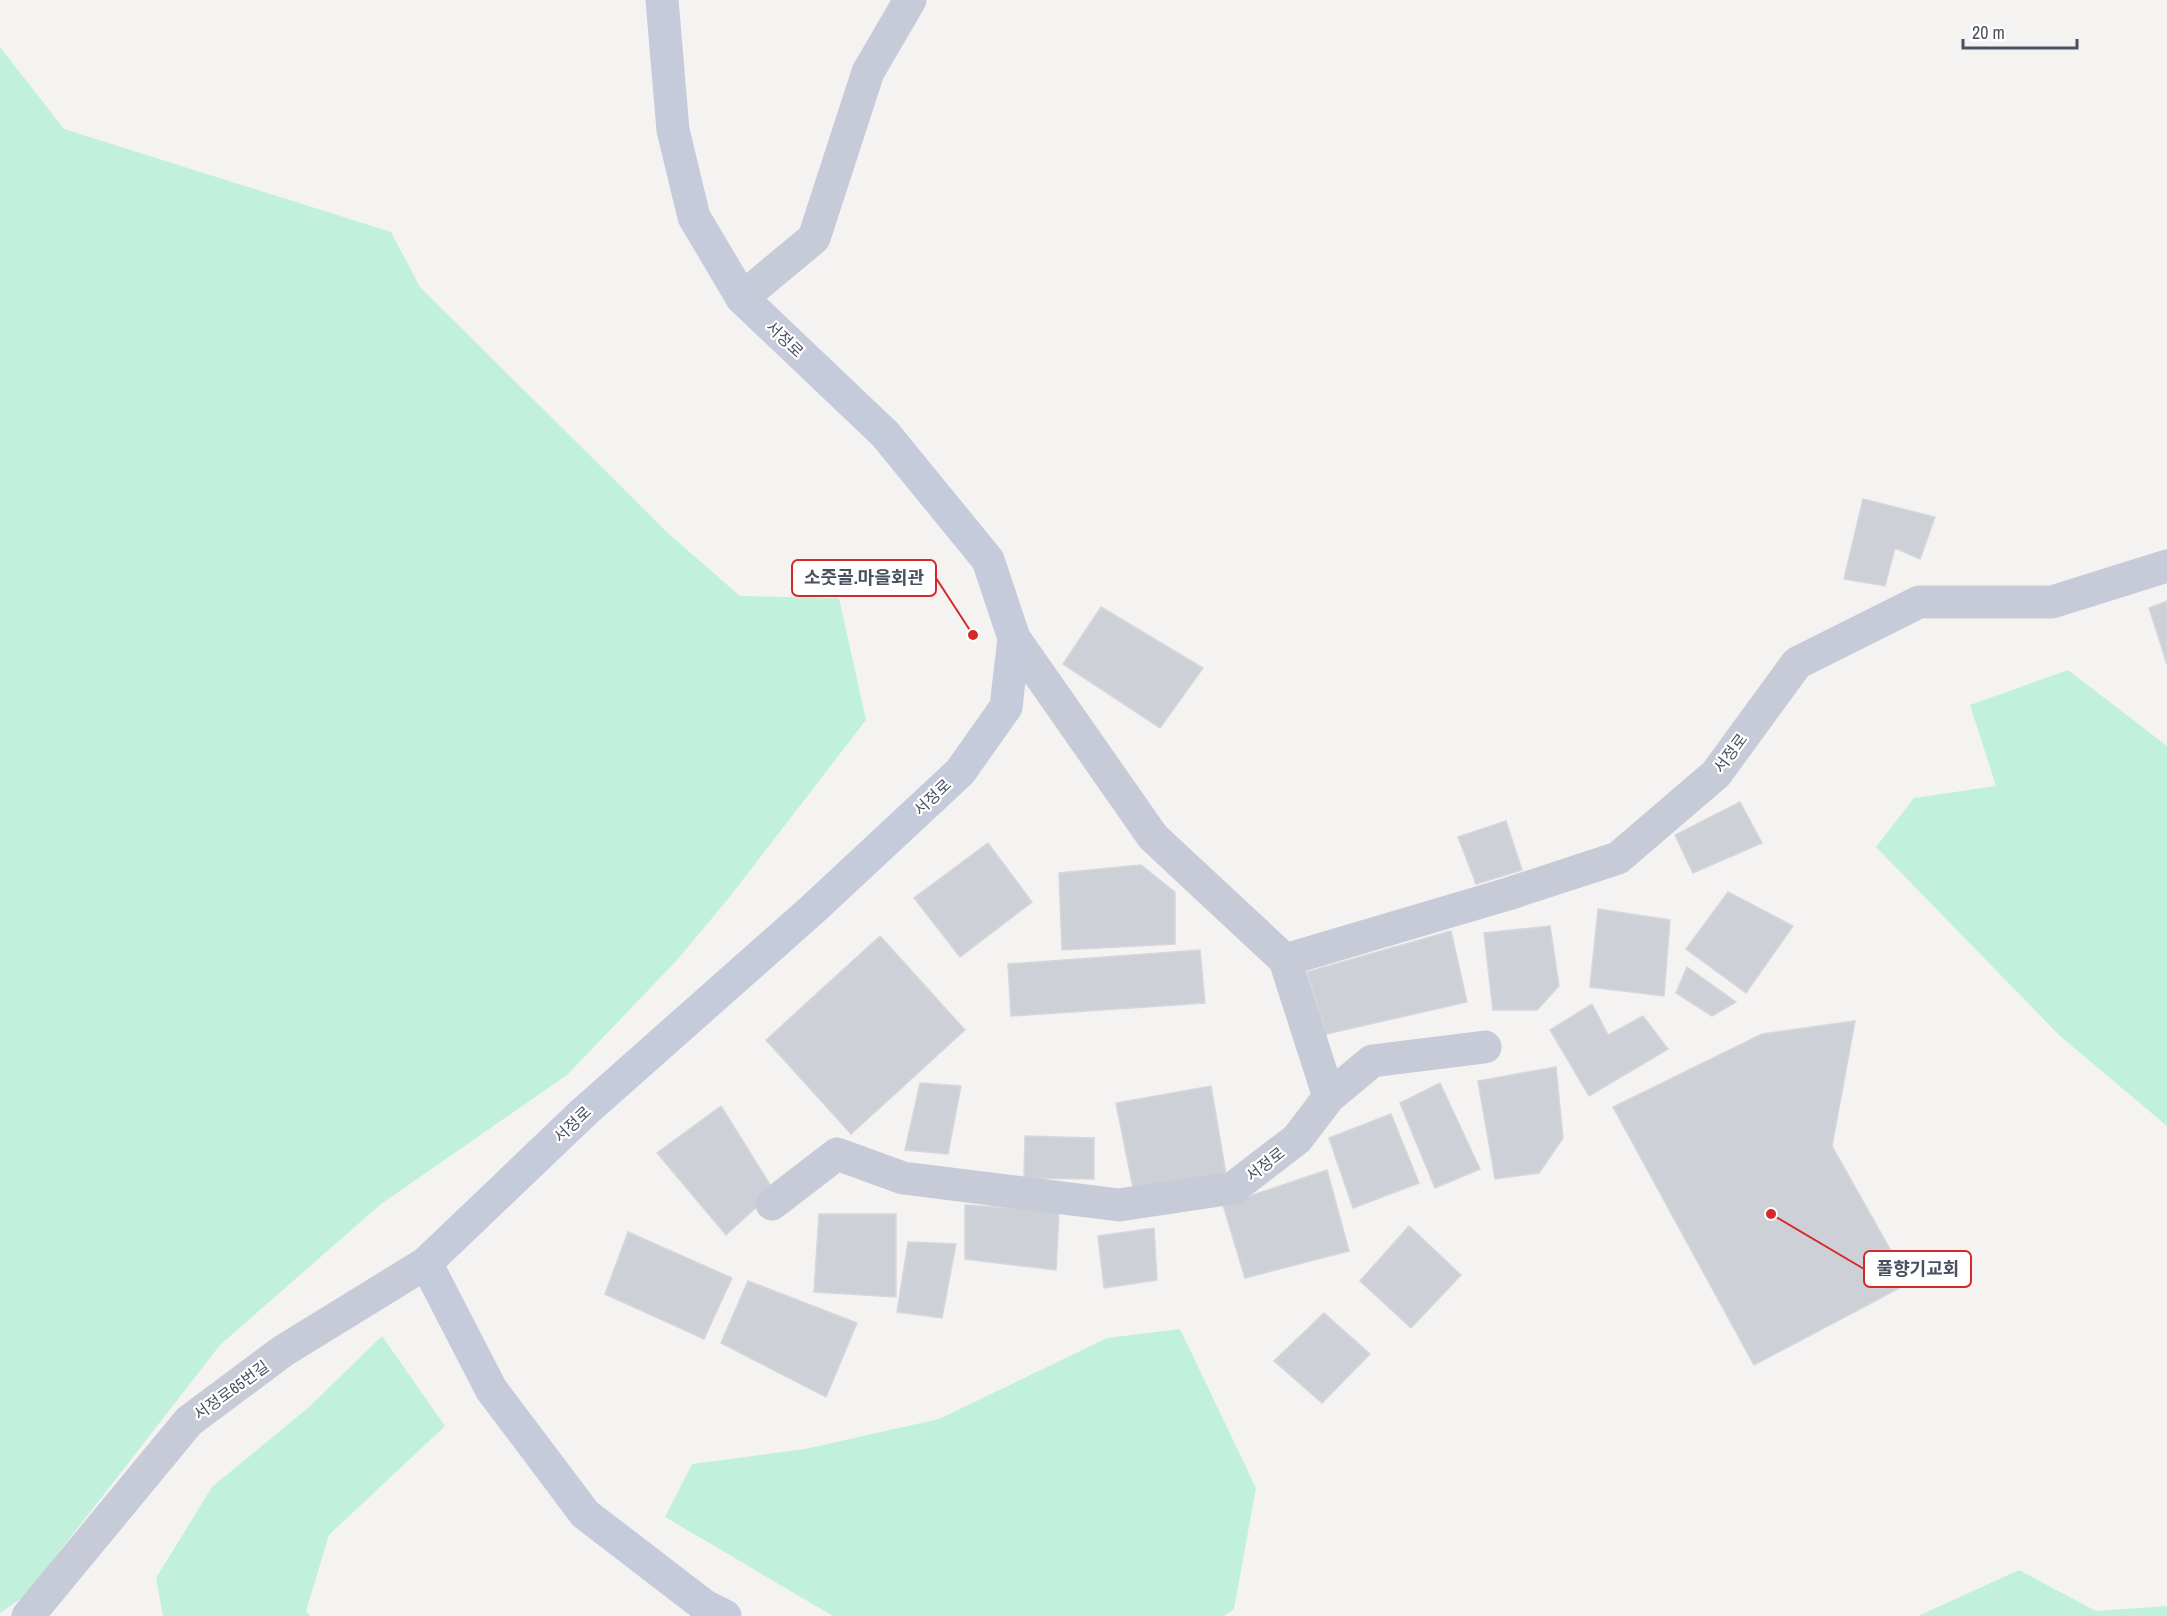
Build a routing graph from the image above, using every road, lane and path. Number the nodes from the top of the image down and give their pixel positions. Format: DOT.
graph roads {
  1 [pos="662,0"];
  2 [pos="910,0"];
  3 [pos="742,298"];
  4 [pos="2167,566"];
  5 [pos="1014,638"];
  6 [pos="1285,960"];
  7 [pos="1485,1047"];
  8 [pos="1329,1097"];
  9 [pos="772,1204"];
  10 [pos="426,1263"];
  11 [pos="28,1616"];
  12 [pos="725,1616"];
  1 -- 3 [label="street, 서정로"];
  2 -- 3 [label="street"];
  3 -- 5 [label="street, 서정로"];
  4 -- 6 [label="street, 서정로"];
  5 -- 6 [label="street, 서정로"];
  5 -- 10 [label="street, 서정로"];
  6 -- 8 [label="street, 서정로"];
  7 -- 8 [label="street, 서정로"];
  8 -- 9 [label="street, 서정로"];
  10 -- 11 [label="street, 서정로65번길"];
  10 -- 12 [label="street"];
}
